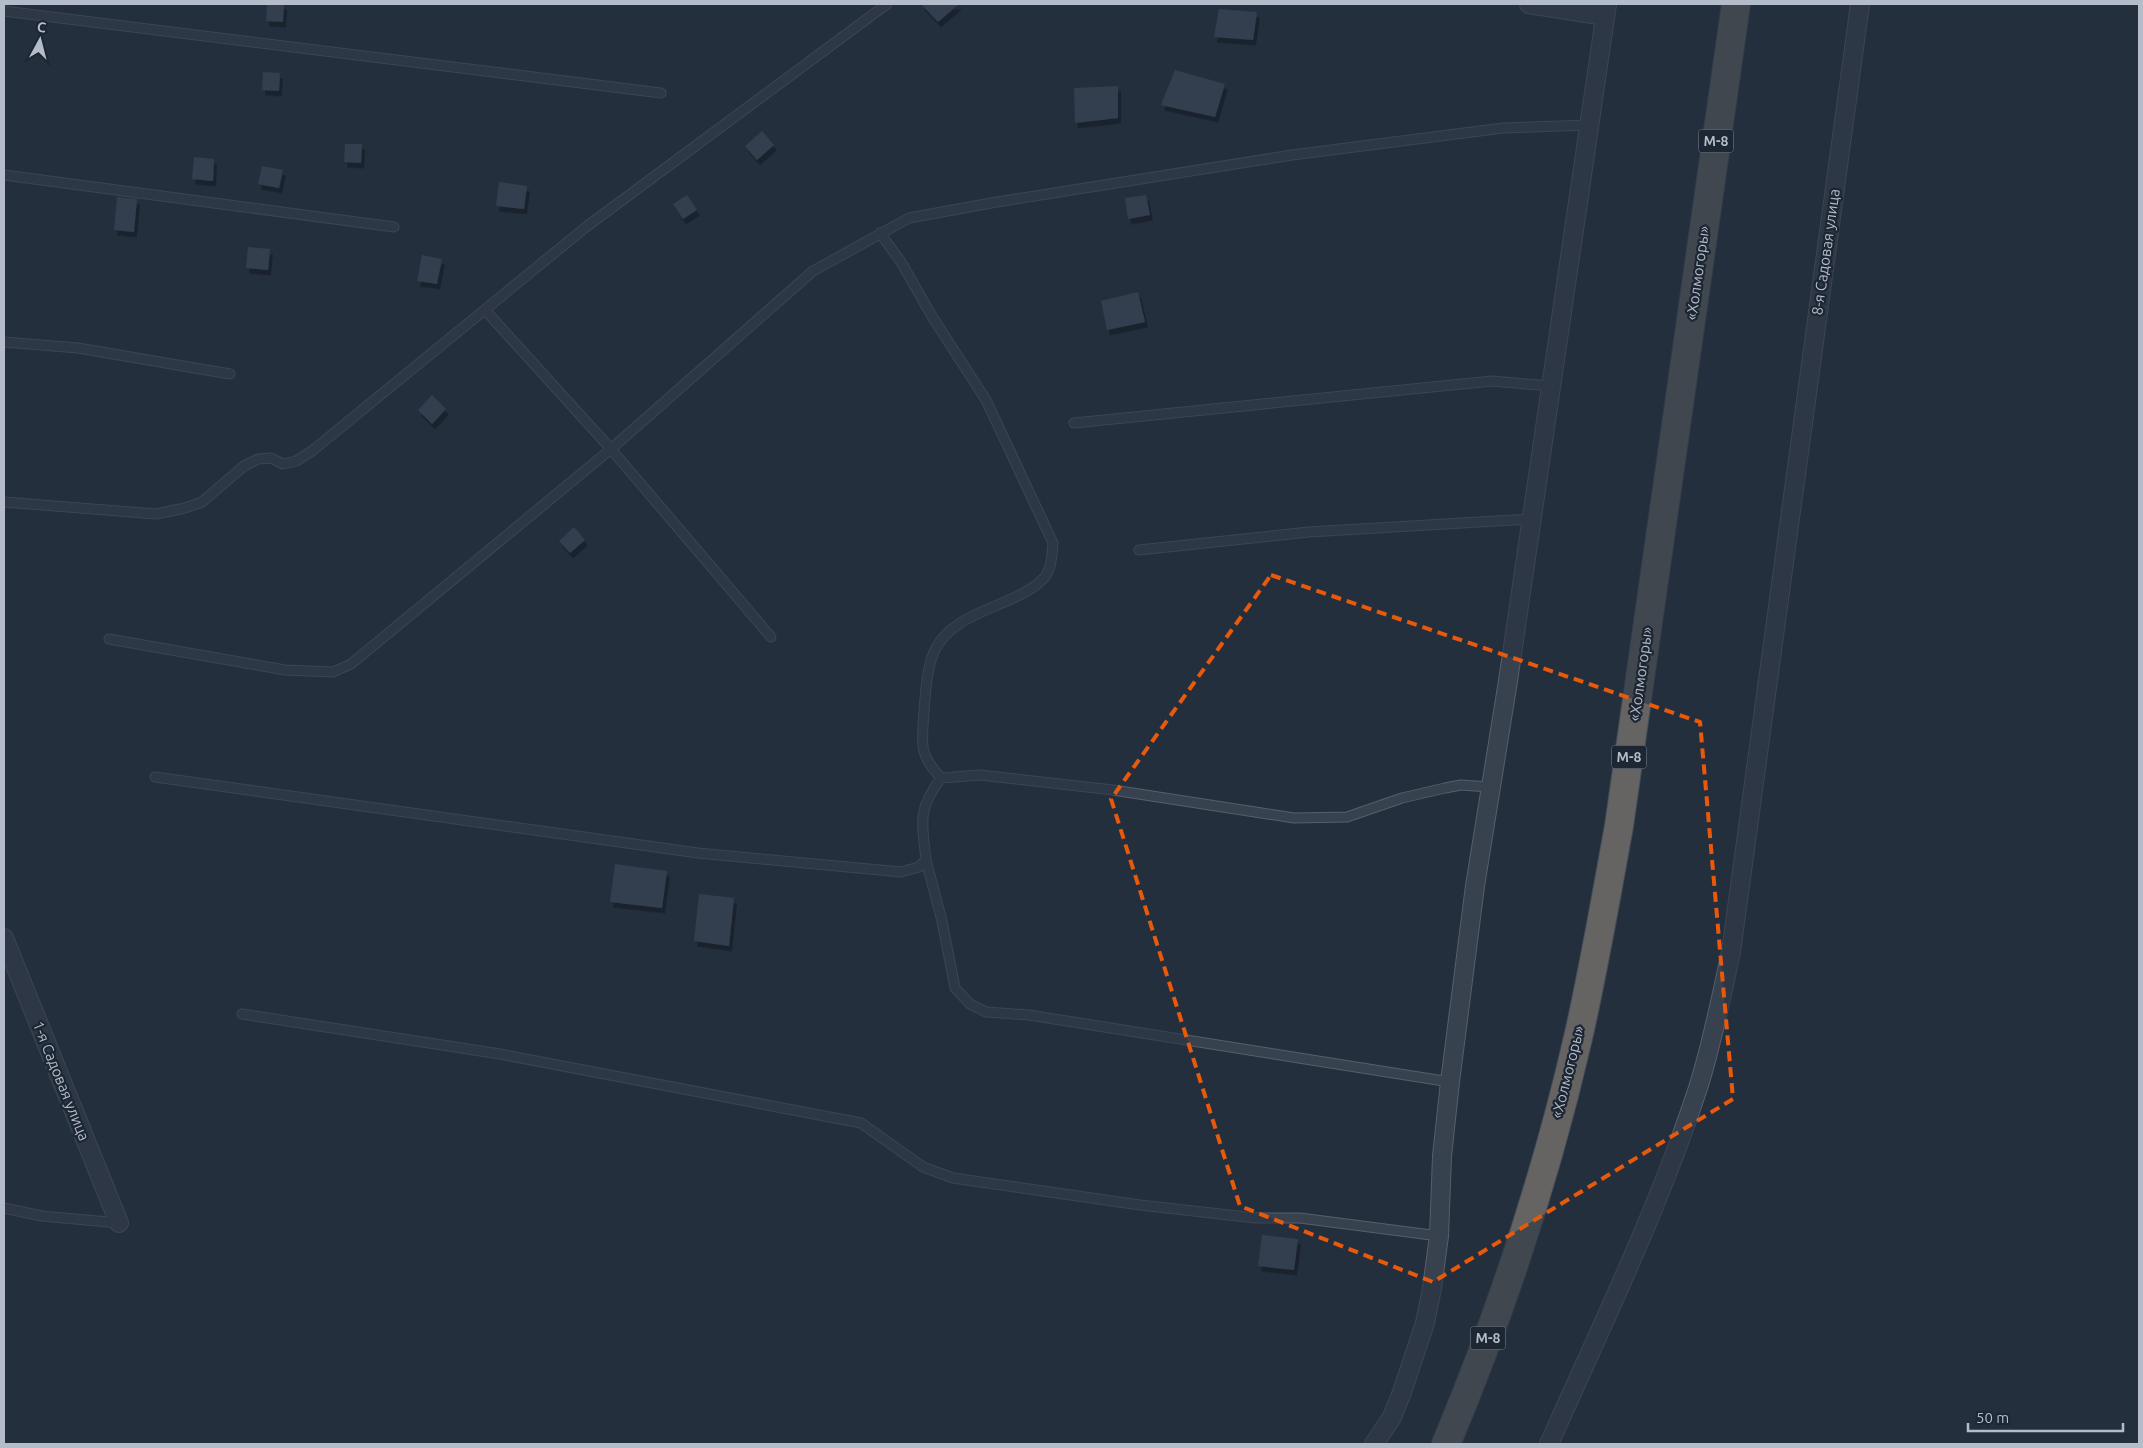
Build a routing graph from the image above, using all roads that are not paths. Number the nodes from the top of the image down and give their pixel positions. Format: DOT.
graph roads {
  1 [pos="887,4"];
  2 [pos="1529,4"];
  3 [pos="1736,4"];
  4 [pos="1860,4"];
  5 [pos="1606,10"];
  6 [pos="4,11"];
  7 [pos="661,93"];
  8 [pos="1589,125"];
  9 [pos="4,175"];
  10 [pos="394,228"];
  11 [pos="880,233"];
  12 [pos="485,310"];
  13 [pos="4,342"];
  14 [pos="230,374"];
  15 [pos="1550,386"];
  16 [pos="1074,423"];
  17 [pos="611,449"];
  18 [pos="4,502"];
  19 [pos="1531,519"];
  20 [pos="1139,550"];
  21 [pos="771,637"];
  22 [pos="109,639"];
  23 [pos="155,777"];
  24 [pos="941,778"];
  25 [pos="1489,787"];
  26 [pos="926,860"];
  27 [pos="4,938"];
  28 [pos="242,1014"];
  29 [pos="1450,1082"];
  30 [pos="4,1208"];
  31 [pos="119,1223"];
  32 [pos="1439,1236"];
  33 [pos="1374,1444"];
  34 [pos="1446,1444"];
  35 [pos="1549,1444"];
  1 -- 12 [label="lane"];
  2 -- 5 [label="street"];
  3 -- 34 [label="highway, «Холмогоры» / М-8"];
  4 -- 35 [label="street, 8-я Садовая улица"];
  5 -- 8 [label="street"];
  6 -- 7 [label="lane"];
  8 -- 11 [label="lane"];
  8 -- 15 [label="street"];
  9 -- 10 [label="lane"];
  11 -- 17 [label="lane"];
  11 -- 24 [label="lane"];
  12 -- 17 [label="lane"];
  12 -- 18 [label="lane"];
  13 -- 14 [label="lane"];
  15 -- 16 [label="lane"];
  15 -- 19 [label="street"];
  17 -- 21 [label="lane"];
  17 -- 22 [label="lane"];
  19 -- 20 [label="lane"];
  19 -- 25 [label="street"];
  23 -- 26 [label="lane"];
  24 -- 25 [label="lane"];
  24 -- 26 [label="lane"];
  25 -- 29 [label="street"];
  26 -- 29 [label="lane"];
  27 -- 31 [label="street, 1-я Садовая улица"];
  28 -- 32 [label="lane"];
  29 -- 32 [label="street"];
  30 -- 31 [label="lane"];
  32 -- 33 [label="street"];
}
